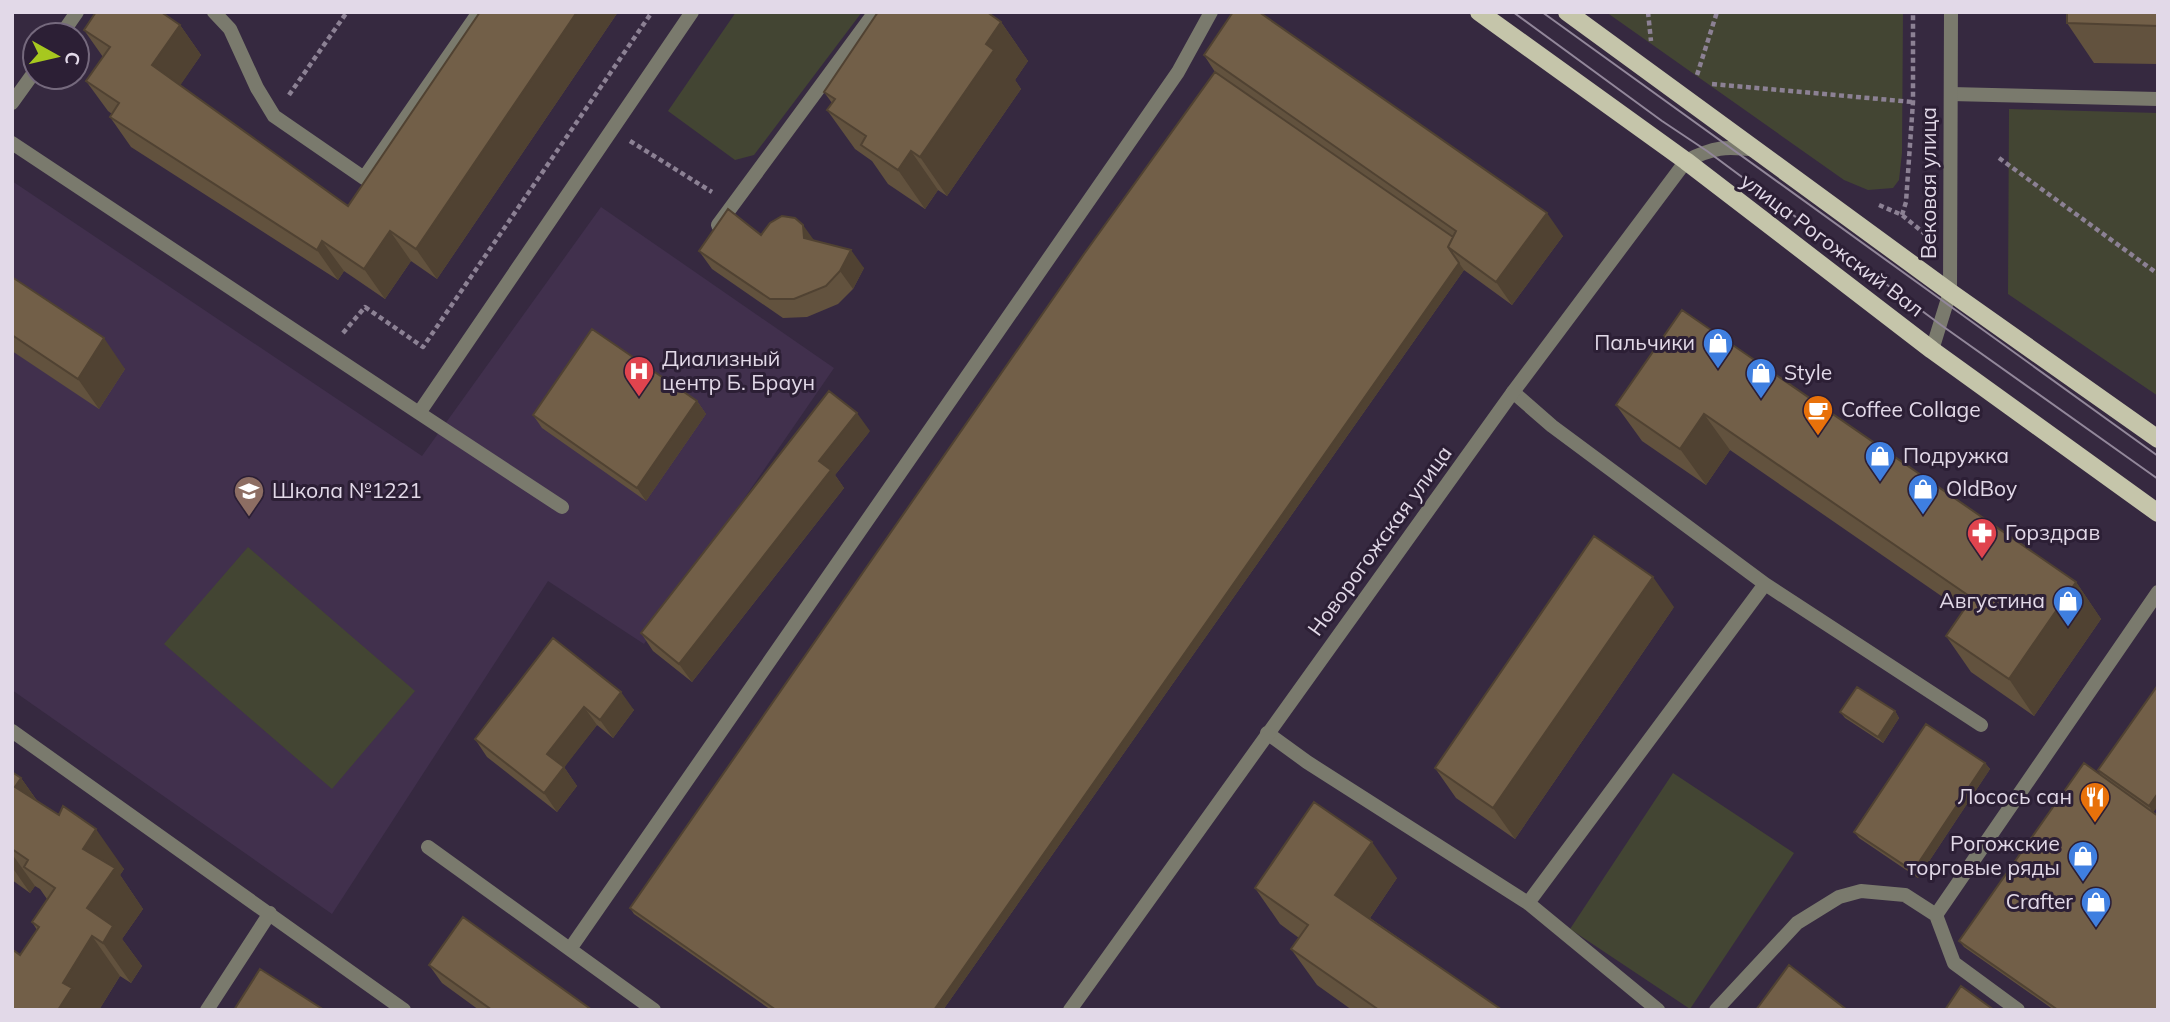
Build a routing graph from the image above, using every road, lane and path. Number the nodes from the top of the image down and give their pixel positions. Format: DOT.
graph roads {
  1 [pos="214,12"];
  2 [pos="347,12"];
  3 [pos="479,12"];
  4 [pos="652,12"];
  5 [pos="692,12"];
  6 [pos="875,12"];
  7 [pos="1211,12"];
  8 [pos="1479,12"];
  9 [pos="1567,12"];
  10 [pos="1648,12"];
  11 [pos="1717,12"];
  12 [pos="1913,12"];
  13 [pos="1951,12"];
  14 [pos="1651,45"];
  15 [pos="1695,82"];
  16 [pos="1708,83"];
  17 [pos="1951,94"];
  18 [pos="2158,99"];
  19 [pos="1913,103"];
  20 [pos="274,116"];
  21 [pos="611,130"];
  22 [pos="12,143"];
  23 [pos="1757,150"];
  24 [pos="1999,158"];
  25 [pos="1686,161"];
  26 [pos="733,205"];
  27 [pos="1902,215"];
  28 [pos="713,233"];
  29 [pos="2158,274"];
  30 [pos="1950,292"];
  31 [pos="1932,350"];
  32 [pos="326,353"];
  33 [pos="1513,392"];
  34 [pos="419,413"];
  35 [pos="2158,439"];
  36 [pos="562,508"];
  37 [pos="2158,513"];
  38 [pos="1765,584"];
  39 [pos="2158,592"];
  40 [pos="1981,725"];
  41 [pos="12,731"];
  42 [pos="1267,733"];
  43 [pos="428,847"];
  44 [pos="1528,903"];
  45 [pos="270,913"];
  46 [pos="1936,915"];
  47 [pos="570,949"];
  48 [pos="207,1010"];
  49 [pos="404,1010"];
  50 [pos="654,1010"];
  51 [pos="1070,1010"];
  52 [pos="1658,1010"];
  53 [pos="1716,1010"];
  54 [pos="2018,1010"];
  1 -- 20 [label="street"];
  2 -- 20 [label="path"];
  3 -- 20 [label="street"];
  4 -- 32 [label="path"];
  5 -- 21 [label="street"];
  6 -- 26 [label="street"];
  7 -- 47 [label="street"];
  8 -- 25 [label="main road, улица Рогожский Вал"];
  9 -- 23 [label="main road, улица Рогожский Вал"];
  10 -- 14 [label="path"];
  11 -- 15 [label="path"];
  12 -- 19 [label="path"];
  13 -- 17 [label="street, Вековая улица"];
  16 -- 19 [label="path"];
  17 -- 18 [label="street"];
  17 -- 30 [label="street, Вековая улица"];
  19 -- 27 [label="path"];
  21 -- 26 [label="path"];
  21 -- 34 [label="street"];
  22 -- 32 [label="street"];
  23 -- 25 [label="street"];
  23 -- 30 [label="main road, улица Рогожский Вал"];
  24 -- 29 [label="path"];
  25 -- 31 [label="main road, улица Рогожский Вал"];
  25 -- 33 [label="street, Новорогожская улица"];
  26 -- 28 [label="street"];
  30 -- 31 [label="street, Вековая улица"];
  30 -- 35 [label="main road, улица Рогожский Вал"];
  31 -- 37 [label="main road, улица Рогожский Вал"];
  32 -- 34 [label="street"];
  33 -- 38 [label="street"];
  33 -- 42 [label="street, Новорогожская улица"];
  34 -- 36 [label="street"];
  38 -- 40 [label="street"];
  38 -- 44 [label="street"];
  39 -- 46 [label="street"];
  41 -- 45 [label="street"];
  42 -- 44 [label="street"];
  42 -- 51 [label="street, Новорогожская улица"];
  43 -- 47 [label="street"];
  44 -- 52 [label="street"];
  45 -- 48 [label="street"];
  45 -- 49 [label="street"];
  46 -- 53 [label="street"];
  46 -- 54 [label="street"];
  47 -- 50 [label="street"];
}
